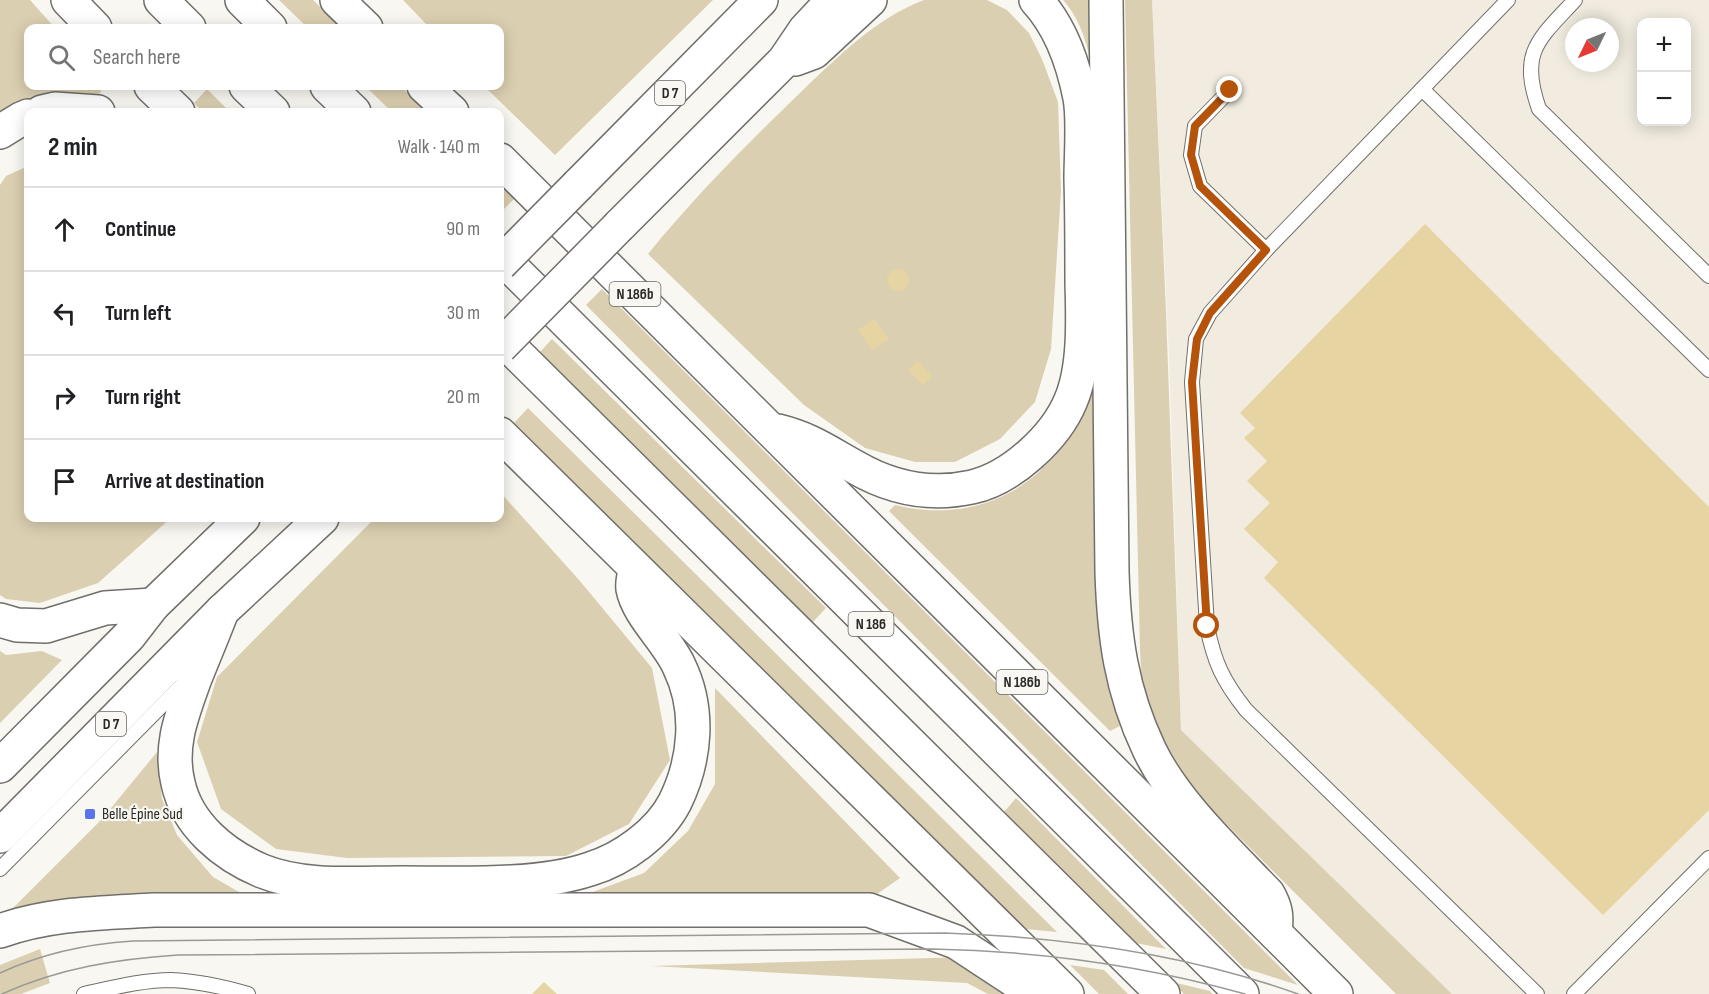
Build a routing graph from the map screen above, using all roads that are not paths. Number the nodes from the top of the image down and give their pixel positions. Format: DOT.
graph roads {
  1 [pos="68,0"];
  2 [pos="161,0"];
  3 [pos="242,0"];
  4 [pos="761,0"];
  5 [pos="833,0"];
  6 [pos="870,0"];
  7 [pos="1036,0"];
  8 [pos="1106,0"];
  9 [pos="1508,0"];
  10 [pos="1575,0"];
  11 [pos="91,24"];
  12 [pos="185,24"];
  13 [pos="266,24"];
  14 [pos="784,61"];
  15 [pos="1422,89"];
  16 [pos="155,90"];
  17 [pos="250,90"];
  18 [pos="331,90"];
  19 [pos="428,90"];
  20 [pos="1230,90"];
  21 [pos="174,108"];
  22 [pos="269,108"];
  23 [pos="350,108"];
  24 [pos="448,108"];
  25 [pos="24,117"];
  26 [pos="0,132"];
  27 [pos="504,164"];
  28 [pos="1266,250"];
  29 [pos="504,260"];
  30 [pos="504,260"];
  31 [pos="1709,276"];
  32 [pos="504,341"];
  33 [pos="504,343"];
  34 [pos="1709,370"];
  35 [pos="770,429"];
  36 [pos="504,438"];
  37 [pos="239,522"];
  38 [pos="318,522"];
  39 [pos="636,569"];
  40 [pos="153,605"];
  41 [pos="222,611"];
  42 [pos="0,620"];
  43 [pos="200,666"];
  44 [pos="0,766"];
  45 [pos="0,836"];
  46 [pos="1709,858"];
  47 [pos="0,869"];
  48 [pos="0,931"];
  49 [pos="1275,934"];
  50 [pos="84,994"];
  51 [pos="248,994"];
  52 [pos="1040,994"];
  53 [pos="1067,994"];
  54 [pos="1163,994"];
  55 [pos="1242,994"];
  56 [pos="1336,994"];
  57 [pos="1537,994"];
  58 [pos="1574,994"];
  1 -- 11 [label="highway"];
  2 -- 12 [label="highway"];
  3 -- 13 [label="highway"];
  4 -- 29 [label="highway, D 7, bridge"];
  5 -- 14 [label="highway"];
  6 -- 14 [label="highway"];
  7 -- 35 [label="highway"];
  8 -- 49 [label="highway"];
  9 -- 15 [label="lane"];
  10 -- 31 [label="lane"];
  14 -- 33 [label="highway, bridge"];
  15 -- 28 [label="lane"];
  15 -- 34 [label="lane"];
  16 -- 21 [label="highway"];
  17 -- 22 [label="highway"];
  18 -- 23 [label="highway"];
  19 -- 24 [label="highway"];
  20 -- 28 [label="lane"];
  25 -- 26 [label="highway"];
  27 -- 35 [label="highway, N 186b"];
  28 -- 57 [label="lane"];
  30 -- 55 [label="highway, N 186"];
  32 -- 54 [label="highway"];
  35 -- 49 [label="highway, N 186b"];
  36 -- 39 [label="highway"];
  37 -- 40 [label="highway"];
  38 -- 41 [label="highway, D 7"];
  39 -- 43 [label="highway"];
  39 -- 53 [label="highway"];
  40 -- 42 [label="highway"];
  40 -- 44 [label="highway"];
  41 -- 43 [label="highway"];
  41 -- 45 [label="highway, D 7"];
  43 -- 47 [label="lane"];
  46 -- 58 [label="lane"];
  48 -- 52 [label="highway"];
  49 -- 56 [label="highway, N 186b"];
  50 -- 51 [label="lane"];
}
